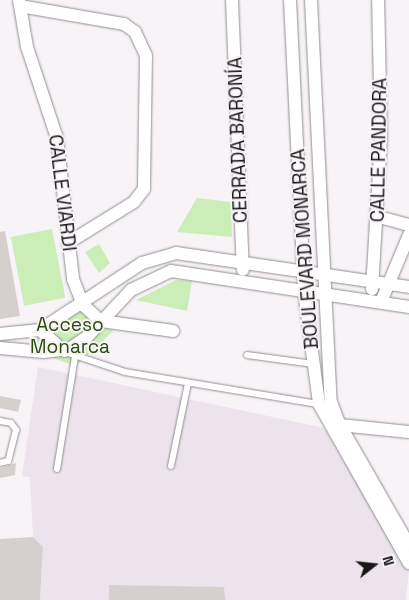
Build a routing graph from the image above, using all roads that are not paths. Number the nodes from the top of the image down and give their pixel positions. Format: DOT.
graph roads {
  1 [pos="232,0"];
  2 [pos="290,0"];
  3 [pos="311,0"];
  4 [pos="378,0"];
  5 [pos="20,3"];
  6 [pos="380,217"];
  7 [pos="409,225"];
  8 [pos="409,235"];
  9 [pos="68,243"];
  10 [pos="243,264"];
  11 [pos="303,273"];
  12 [pos="323,276"];
  13 [pos="242,281"];
  14 [pos="381,283"];
  15 [pos="409,287"];
  16 [pos="304,291"];
  17 [pos="324,293"];
  18 [pos="375,301"];
  19 [pos="83,305"];
  20 [pos="409,307"];
  21 [pos="101,320"];
  22 [pos="40,330"];
  23 [pos="173,331"];
  24 [pos="0,334"];
  25 [pos="0,348"];
  26 [pos="69,354"];
  27 [pos="247,355"];
  28 [pos="313,364"];
  29 [pos="188,383"];
  30 [pos="319,404"];
  31 [pos="0,421"];
  32 [pos="340,425"];
  33 [pos="409,432"];
  34 [pos="0,463"];
  35 [pos="171,466"];
  36 [pos="57,469"];
  37 [pos="409,545"];
  38 [pos="409,563"];
  1 -- 10 [label="street, CERRADA BARONÍA"];
  2 -- 11 [label="street, BOULEVARD MONARCA"];
  3 -- 12 [label="street, BOULEVARD MONARCA"];
  4 -- 6 [label="street, CALLE PANDORA"];
  5 -- 9 [label="street, CALLE VIARDI"];
  5 -- 9 [label="street"];
  6 -- 7 [label="street"];
  6 -- 14 [label="street, CALLE PANDORA"];
  8 -- 14 [label="street"];
  9 -- 19 [label="street, CALLE VIARDI"];
  10 -- 11 [label="street"];
  10 -- 13 [label="street, CERRADA BARONÍA"];
  10 -- 19 [label="street"];
  11 -- 12 [label="street"];
  11 -- 16 [label="street, BOULEVARD MONARCA"];
  12 -- 14 [label="street"];
  12 -- 17 [label="street, BOULEVARD MONARCA"];
  13 -- 16 [label="street"];
  13 -- 21 [label="street"];
  14 -- 15 [label="street"];
  14 -- 18 [label="street, CALLE PANDORA"];
  16 -- 17 [label="street"];
  16 -- 28 [label="street, BOULEVARD MONARCA"];
  17 -- 18 [label="street"];
  17 -- 32 [label="street, BOULEVARD MONARCA"];
  18 -- 20 [label="street"];
  19 -- 21 [label="street, CALLE VIARDI"];
  19 -- 22 [label="street"];
  21 -- 23 [label="street"];
  21 -- 26 [label="street"];
  22 -- 24 [label="street"];
  22 -- 26 [label="street"];
  25 -- 26 [label="street"];
  26 -- 29 [label="lane"];
  26 -- 36 [label="lane"];
  27 -- 28 [label="lane"];
  28 -- 30 [label="street, BOULEVARD MONARCA"];
  29 -- 30 [label="lane"];
  29 -- 35 [label="lane"];
  30 -- 38 [label="street, BOULEVARD MONARCA"];
  31 -- 34 [label="lane"];
  32 -- 33 [label="street"];
  32 -- 37 [label="street, BOULEVARD MONARCA"];
}
